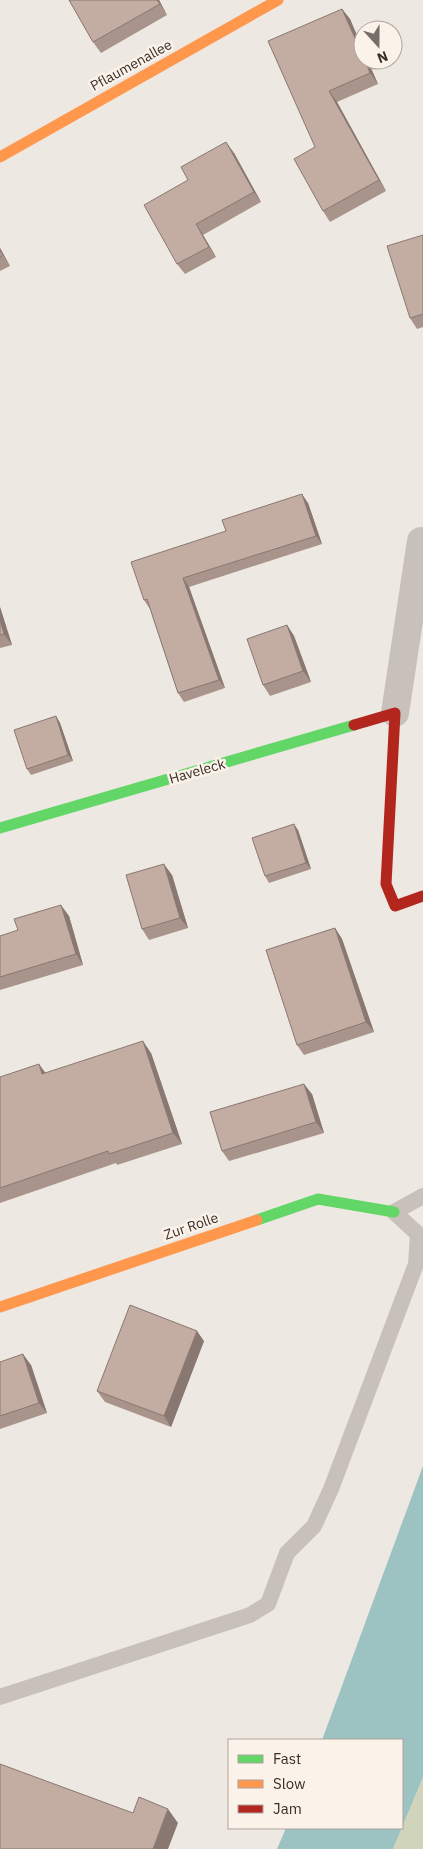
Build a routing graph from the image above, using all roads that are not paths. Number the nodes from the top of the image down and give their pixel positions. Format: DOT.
graph roads {
  1 [pos="278,0"];
  2 [pos="0,157"];
  3 [pos="421,542"];
  4 [pos="395,713"];
  5 [pos="0,828"];
  6 [pos="423,896"];
  7 [pos="423,1196"];
  8 [pos="394,1212"];
  9 [pos="0,1307"];
  10 [pos="0,1697"];
  1 -- 2 [label="street, Pflaumenallee"];
  3 -- 4 [label="street"];
  4 -- 5 [label="street, Haveleck"];
  4 -- 6 [label="street"];
  7 -- 8 [label="lane"];
  8 -- 9 [label="street, Zur Rolle"];
  8 -- 10 [label="lane"];
}
